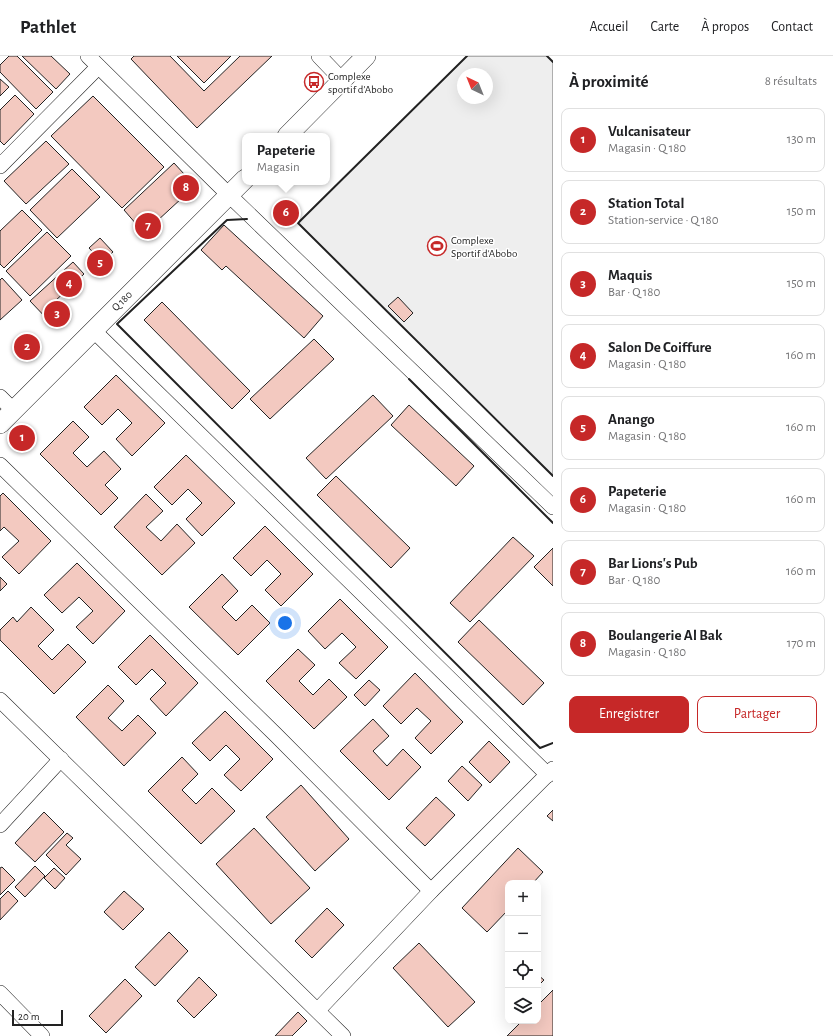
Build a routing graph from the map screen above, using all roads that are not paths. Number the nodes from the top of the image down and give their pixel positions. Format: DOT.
graph roads {
  1 [pos="319,56"];
  2 [pos="366,56"];
  3 [pos="93,61"];
  4 [pos="342,80"];
  5 [pos="290,133"];
  6 [pos="0,166"];
  7 [pos="242,182"];
  8 [pos="229,195"];
  9 [pos="93,330"];
  10 [pos="0,397"];
  11 [pos="13,410"];
  12 [pos="0,424"];
  13 [pos="0,465"];
  14 [pos="553,507"];
  15 [pos="0,700"];
  16 [pos="61,759"];
  17 [pos="550,772"];
  18 [pos="0,825"];
  19 [pos="432,891"];
  20 [pos="0,993"];
  21 [pos="318,1010"];
  22 [pos="42,1036"];
  23 [pos="343,1036"];
  1 -- 4 [label="street"];
  2 -- 4 [label="street"];
  3 -- 6 [label="street"];
  3 -- 8 [label="street"];
  4 -- 5 [label="street"];
  7 -- 8 [label="street, Q 180"];
  8 -- 9 [label="street, Q 180"];
  8 -- 14 [label="street"];
  9 -- 11 [label="street, Q 180"];
  9 -- 17 [label="street"];
  10 -- 11 [label="street"];
  11 -- 12 [label="street, Q 180"];
  13 -- 19 [label="street"];
  15 -- 16 [label="street"];
  16 -- 18 [label="street"];
  16 -- 21 [label="street"];
  17 -- 19 [label="street"];
  19 -- 21 [label="street"];
  20 -- 22 [label="street"];
  21 -- 23 [label="street"];
}
